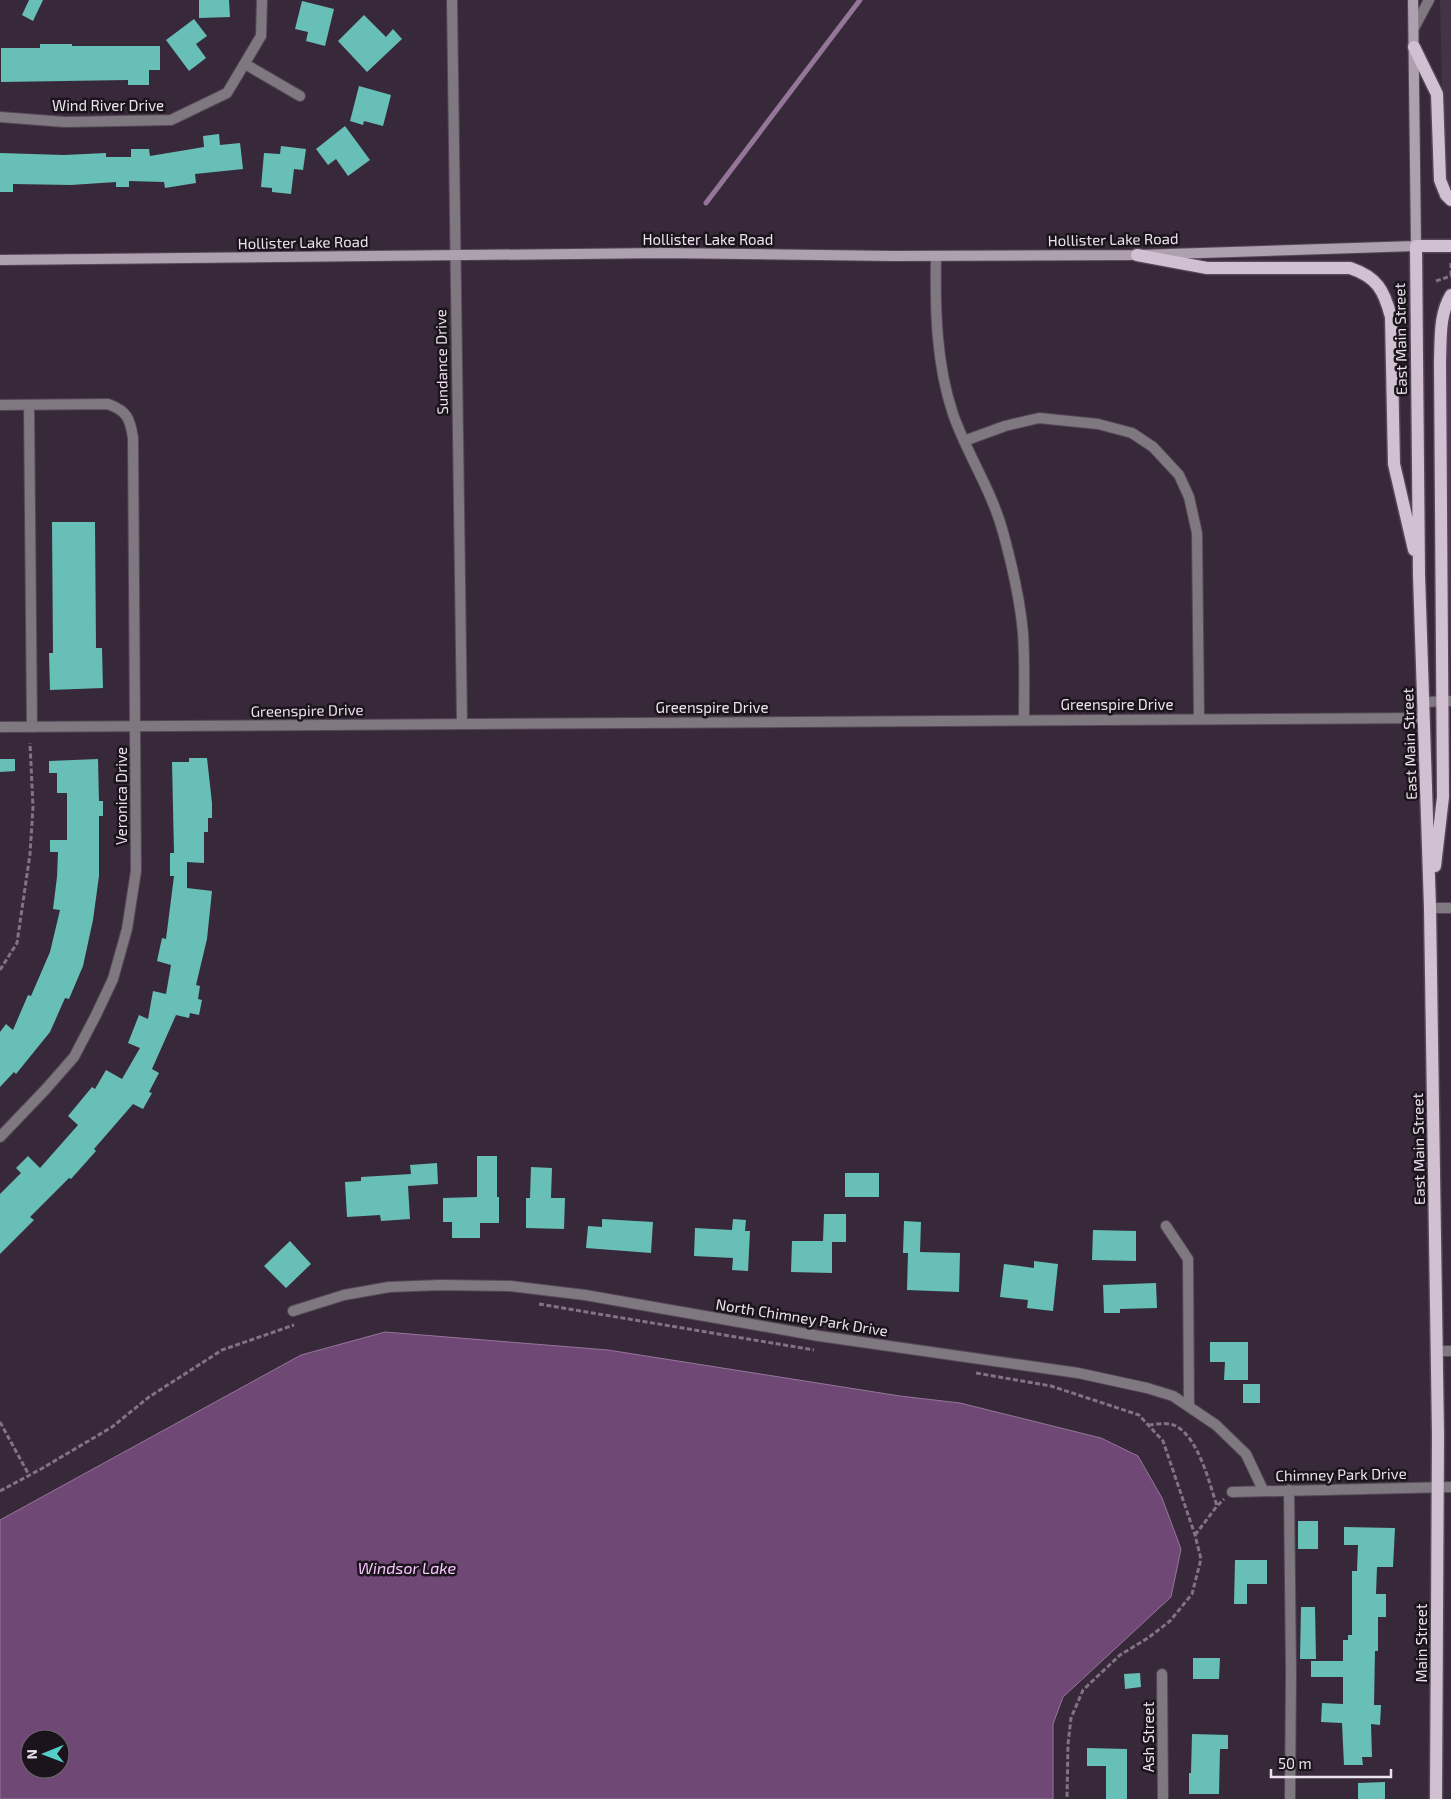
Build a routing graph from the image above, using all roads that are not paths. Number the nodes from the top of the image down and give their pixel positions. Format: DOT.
graph roads {
  1 [pos="262,0"];
  2 [pos="452,0"];
  3 [pos="1413,0"];
  4 [pos="1429,0"];
  5 [pos="1414,28"];
  6 [pos="1414,47"];
  7 [pos="244,64"];
  8 [pos="300,96"];
  9 [pos="0,117"];
  10 [pos="1451,200"];
  11 [pos="1416,246"];
  12 [pos="1451,246"];
  13 [pos="455,255"];
  14 [pos="1137,255"];
  15 [pos="936,256"];
  16 [pos="0,260"];
  17 [pos="1451,295"];
  18 [pos="0,405"];
  19 [pos="29,405"];
  20 [pos="964,441"];
  21 [pos="1419,575"];
  22 [pos="1447,701"];
  23 [pos="1424,702"];
  24 [pos="1424,718"];
  25 [pos="1199,719"];
  26 [pos="1024,720"];
  27 [pos="462,723"];
  28 [pos="0,727"];
  29 [pos="32,727"];
  30 [pos="136,727"];
  31 [pos="1430,908"];
  32 [pos="1451,908"];
  33 [pos="0,1137"];
  34 [pos="1166,1226"];
  35 [pos="294,1311"];
  36 [pos="1437,1351"];
  37 [pos="1451,1351"];
  38 [pos="1189,1406"];
  39 [pos="1445,1487"];
  40 [pos="1263,1490"];
  41 [pos="1289,1490"];
  42 [pos="1232,1492"];
  43 [pos="1162,1674"];
  44 [pos="1163,1799"];
  45 [pos="1290,1799"];
  46 [pos="1436,1799"];
  1 -- 7 [label="street, Wind River Drive"];
  2 -- 13 [label="street, Sundance Drive"];
  3 -- 5 [label="street, East Main Street"];
  4 -- 5 [label="street"];
  5 -- 6 [label="street, East Main Street"];
  6 -- 10 [label="main road"];
  6 -- 11 [label="street, East Main Street"];
  7 -- 8 [label="street"];
  7 -- 9 [label="street, Wind River Drive"];
  11 -- 12 [label="main road"];
  11 -- 14 [label="street, Hollister Lake Road"];
  11 -- 21 [label="main road, East Main Street"];
  13 -- 15 [label="street, Hollister Lake Road"];
  13 -- 16 [label="street, Hollister Lake Road"];
  13 -- 27 [label="street, Sundance Drive"];
  14 -- 15 [label="street, Hollister Lake Road"];
  14 -- 21 [label="main road"];
  15 -- 20 [label="street"];
  17 -- 22 [label="main road"];
  18 -- 19 [label="street"];
  19 -- 29 [label="street"];
  19 -- 30 [label="street, Veronica Drive"];
  20 -- 25 [label="street"];
  20 -- 26 [label="street"];
  21 -- 23 [label="main road, East Main Street"];
  22 -- 23 [label="street"];
  22 -- 31 [label="main road"];
  23 -- 24 [label="main road, East Main Street"];
  24 -- 25 [label="street, Greenspire Drive"];
  24 -- 31 [label="main road, East Main Street"];
  25 -- 26 [label="street, Greenspire Drive"];
  26 -- 27 [label="street, Greenspire Drive"];
  27 -- 30 [label="street, Greenspire Drive"];
  28 -- 29 [label="street, Greenspire Drive"];
  29 -- 30 [label="street, Greenspire Drive"];
  30 -- 33 [label="street, Veronica Drive"];
  31 -- 32 [label="street"];
  31 -- 36 [label="main road, East Main Street"];
  34 -- 38 [label="street"];
  35 -- 38 [label="street, North Chimney Park Drive"];
  36 -- 37 [label="street"];
  36 -- 39 [label="main road, East Main Street"];
  38 -- 40 [label="street, North Chimney Park Drive"];
  39 -- 41 [label="street, Chimney Park Drive"];
  39 -- 46 [label="main road, Main Street"];
  40 -- 41 [label="street, Chimney Park Drive"];
  40 -- 42 [label="street, Chimney Park Drive"];
  41 -- 45 [label="street"];
  43 -- 44 [label="street, Ash Street"];
}
